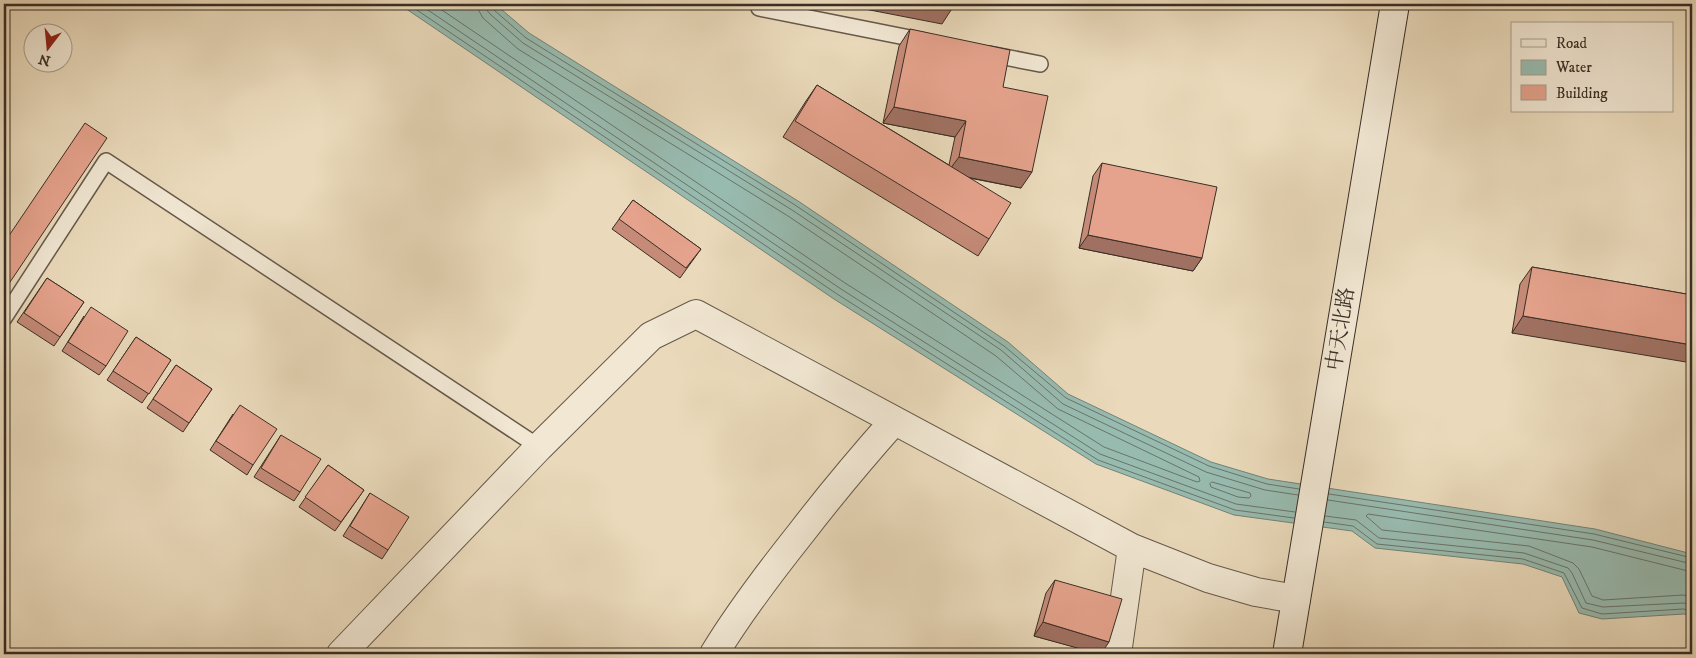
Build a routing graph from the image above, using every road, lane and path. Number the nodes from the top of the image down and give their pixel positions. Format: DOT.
graph roads {
  1 [pos="760,4"];
  2 [pos="1395,4"];
  3 [pos="943,44"];
  4 [pos="972,50"];
  5 [pos="1040,64"];
  6 [pos="4,318"];
  7 [pos="894,421"];
  8 [pos="539,447"];
  9 [pos="1132,548"];
  10 [pos="1296,599"];
  11 [pos="341,654"];
  12 [pos="714,654"];
  13 [pos="1117,654"];
  14 [pos="1287,654"];
  1 -- 3 [label="lane"];
  2 -- 10 [label="street, 中天北路"];
  4 -- 5 [label="lane"];
  6 -- 8 [label="lane"];
  7 -- 8 [label="street"];
  7 -- 9 [label="street"];
  7 -- 12 [label="street"];
  8 -- 11 [label="street"];
  9 -- 10 [label="street"];
  9 -- 13 [label="street"];
  10 -- 14 [label="street, 中天北路"];
}
